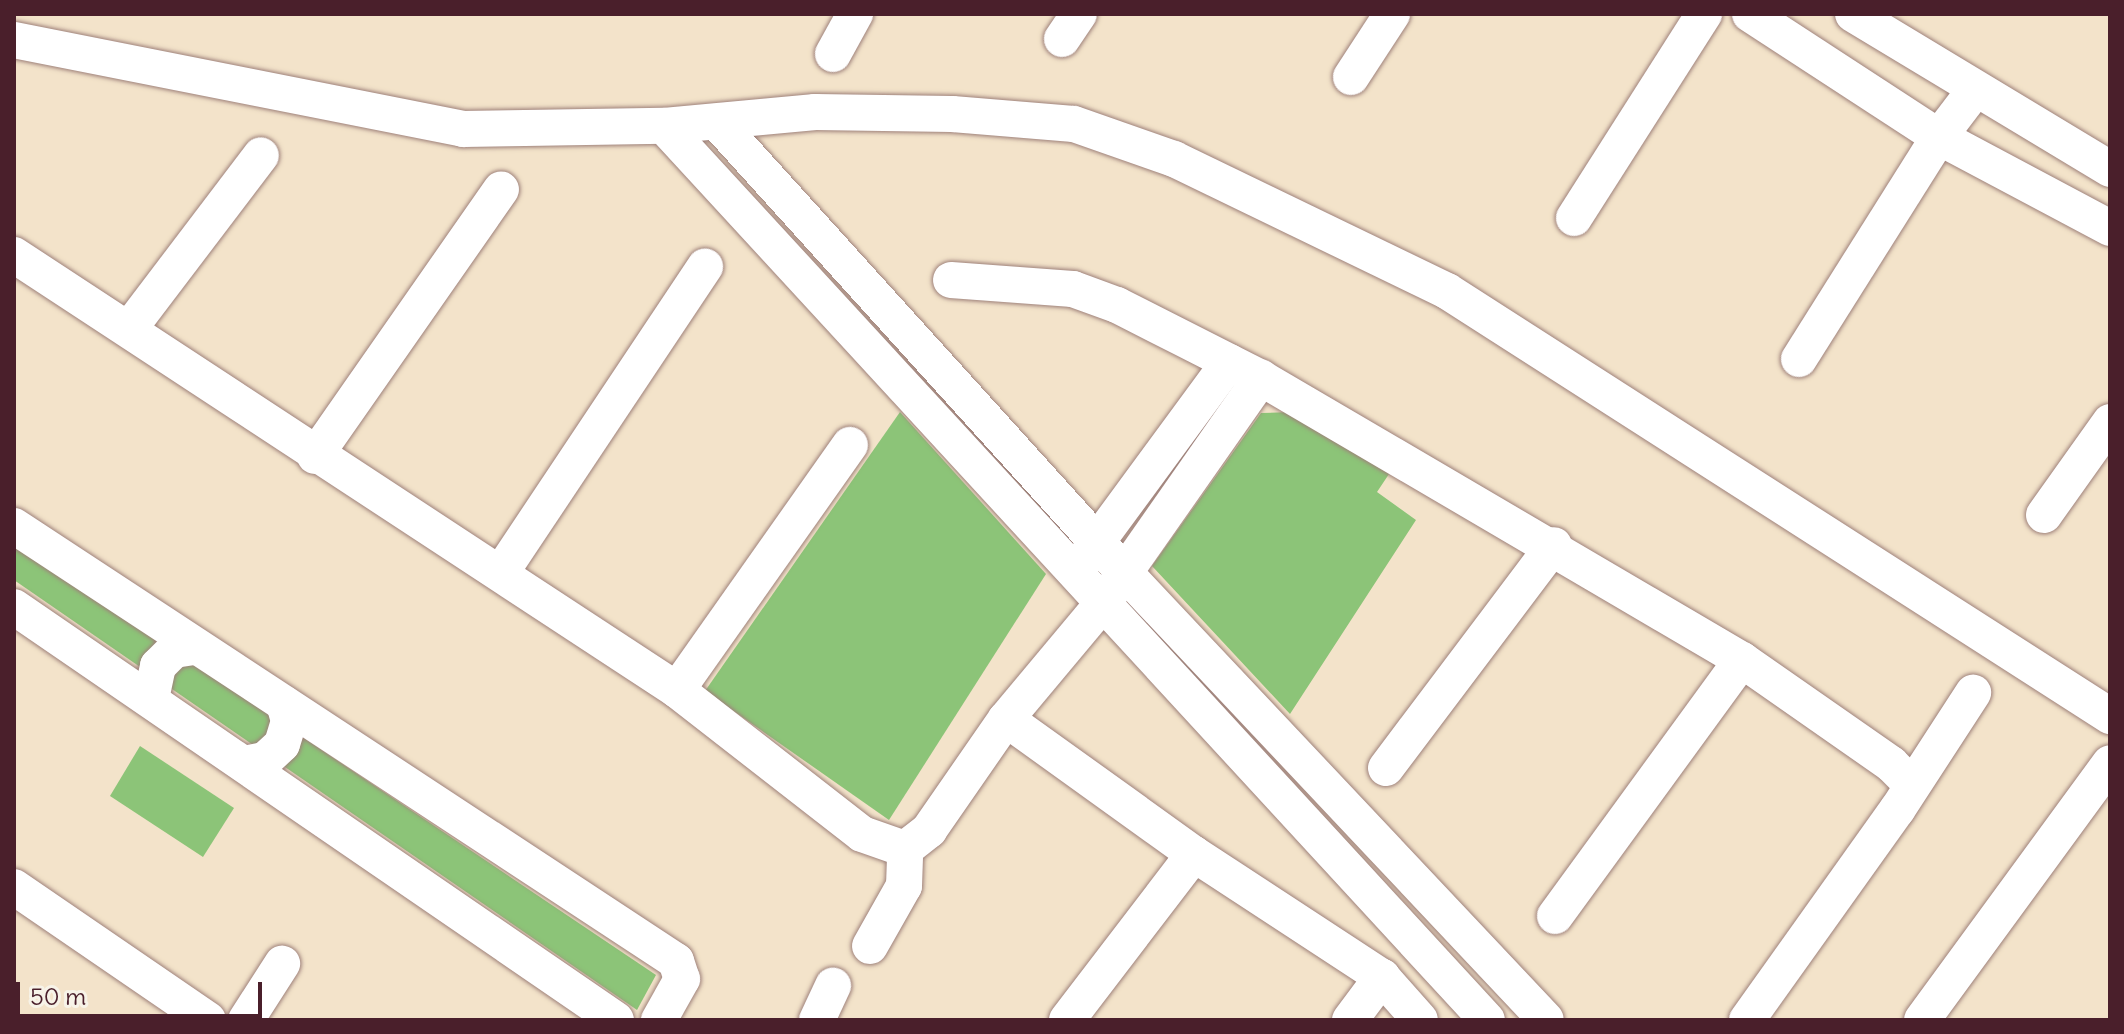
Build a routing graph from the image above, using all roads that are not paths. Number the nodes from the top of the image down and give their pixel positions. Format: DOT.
graph roads {
  1 [pos="855,14"];
  2 [pos="1392,14"];
  3 [pos="1704,14"];
  4 [pos="1750,14"];
  5 [pos="1853,14"];
  6 [pos="24,32"];
  7 [pos="833,54"];
  8 [pos="1351,77"];
  9 [pos="1974,91"];
  10 [pos="717,122"];
  11 [pos="664,126"];
  12 [pos="1939,137"];
  13 [pos="261,155"];
  14 [pos="750,158"];
  15 [pos="2110,169"];
  16 [pos="712,178"];
  17 [pos="501,189"];
  18 [pos="1574,218"];
  19 [pos="2110,228"];
  20 [pos="14,255"];
  21 [pos="705,267"];
  22 [pos="951,280"];
  23 [pos="129,329"];
  24 [pos="1799,359"];
  25 [pos="1229,362"];
  26 [pos="1261,378"];
  27 [pos="2110,422"];
  28 [pos="850,445"];
  29 [pos="315,456"];
  30 [pos="2044,515"];
  31 [pos="14,526"];
  32 [pos="1098,544"];
  33 [pos="1554,545"];
  34 [pos="502,571"];
  35 [pos="1074,572"];
  36 [pos="1124,572"];
  37 [pos="1104,602"];
  38 [pos="14,607"];
  39 [pos="194,647"];
  40 [pos="1742,660"];
  41 [pos="677,690"];
  42 [pos="1973,693"];
  43 [pos="151,699"];
  44 [pos="284,704"];
  45 [pos="2110,716"];
  46 [pos="1006,719"];
  47 [pos="2110,763"];
  48 [pos="244,764"];
  49 [pos="1386,768"];
  50 [pos="1910,783"];
  51 [pos="905,849"];
  52 [pos="1194,854"];
  53 [pos="18,898"];
  54 [pos="1555,916"];
  55 [pos="870,946"];
  56 [pos="282,964"];
  57 [pos="1382,977"];
  58 [pos="833,985"];
  59 [pos="208,1020"];
  60 [pos="246,1020"];
  61 [pos="616,1020"];
  62 [pos="659,1020"];
  63 [pos="817,1020"];
  64 [pos="1067,1020"];
  65 [pos="1350,1020"];
  66 [pos="1420,1020"];
  67 [pos="1487,1020"];
  68 [pos="1546,1020"];
  69 [pos="1747,1020"];
  70 [pos="1922,1020"];
  1 -- 7 [label="street"];
  2 -- 8 [label="street"];
  3 -- 18 [label="street"];
  4 -- 12 [label="street"];
  5 -- 9 [label="street"];
  6 -- 11 [label="street"];
  9 -- 12 [label="street"];
  9 -- 15 [label="street"];
  10 -- 11 [label="street"];
  10 -- 14 [label="street"];
  10 -- 45 [label="street"];
  11 -- 16 [label="street"];
  12 -- 19 [label="street"];
  12 -- 24 [label="street"];
  13 -- 23 [label="street"];
  14 -- 16 [label="street"];
  14 -- 32 [label="street"];
  16 -- 35 [label="street"];
  17 -- 29 [label="street"];
  20 -- 23 [label="street"];
  21 -- 34 [label="street"];
  22 -- 25 [label="street"];
  23 -- 29 [label="street"];
  25 -- 26 [label="street"];
  25 -- 32 [label="street"];
  26 -- 33 [label="street"];
  26 -- 36 [label="street"];
  27 -- 30 [label="street"];
  28 -- 41 [label="street"];
  29 -- 34 [label="street"];
  31 -- 39 [label="street"];
  32 -- 35 [label="street"];
  32 -- 36 [label="street"];
  33 -- 40 [label="street"];
  33 -- 49 [label="street"];
  34 -- 41 [label="street"];
  35 -- 37 [label="street"];
  36 -- 37 [label="street"];
  36 -- 68 [label="street"];
  37 -- 46 [label="street"];
  37 -- 67 [label="street"];
  38 -- 43 [label="street"];
  39 -- 43 [label="street"];
  39 -- 44 [label="street"];
  40 -- 50 [label="street"];
  40 -- 54 [label="street"];
  41 -- 51 [label="street"];
  42 -- 50 [label="street"];
  43 -- 48 [label="street"];
  44 -- 48 [label="street"];
  44 -- 62 [label="street"];
  46 -- 51 [label="street"];
  46 -- 52 [label="street"];
  47 -- 70 [label="street"];
  48 -- 61 [label="street"];
  50 -- 69 [label="street"];
  51 -- 55 [label="street"];
  52 -- 57 [label="street"];
  52 -- 64 [label="street"];
  53 -- 59 [label="street"];
  56 -- 60 [label="street"];
  57 -- 65 [label="street"];
  57 -- 66 [label="street"];
  58 -- 63 [label="street"];
}
